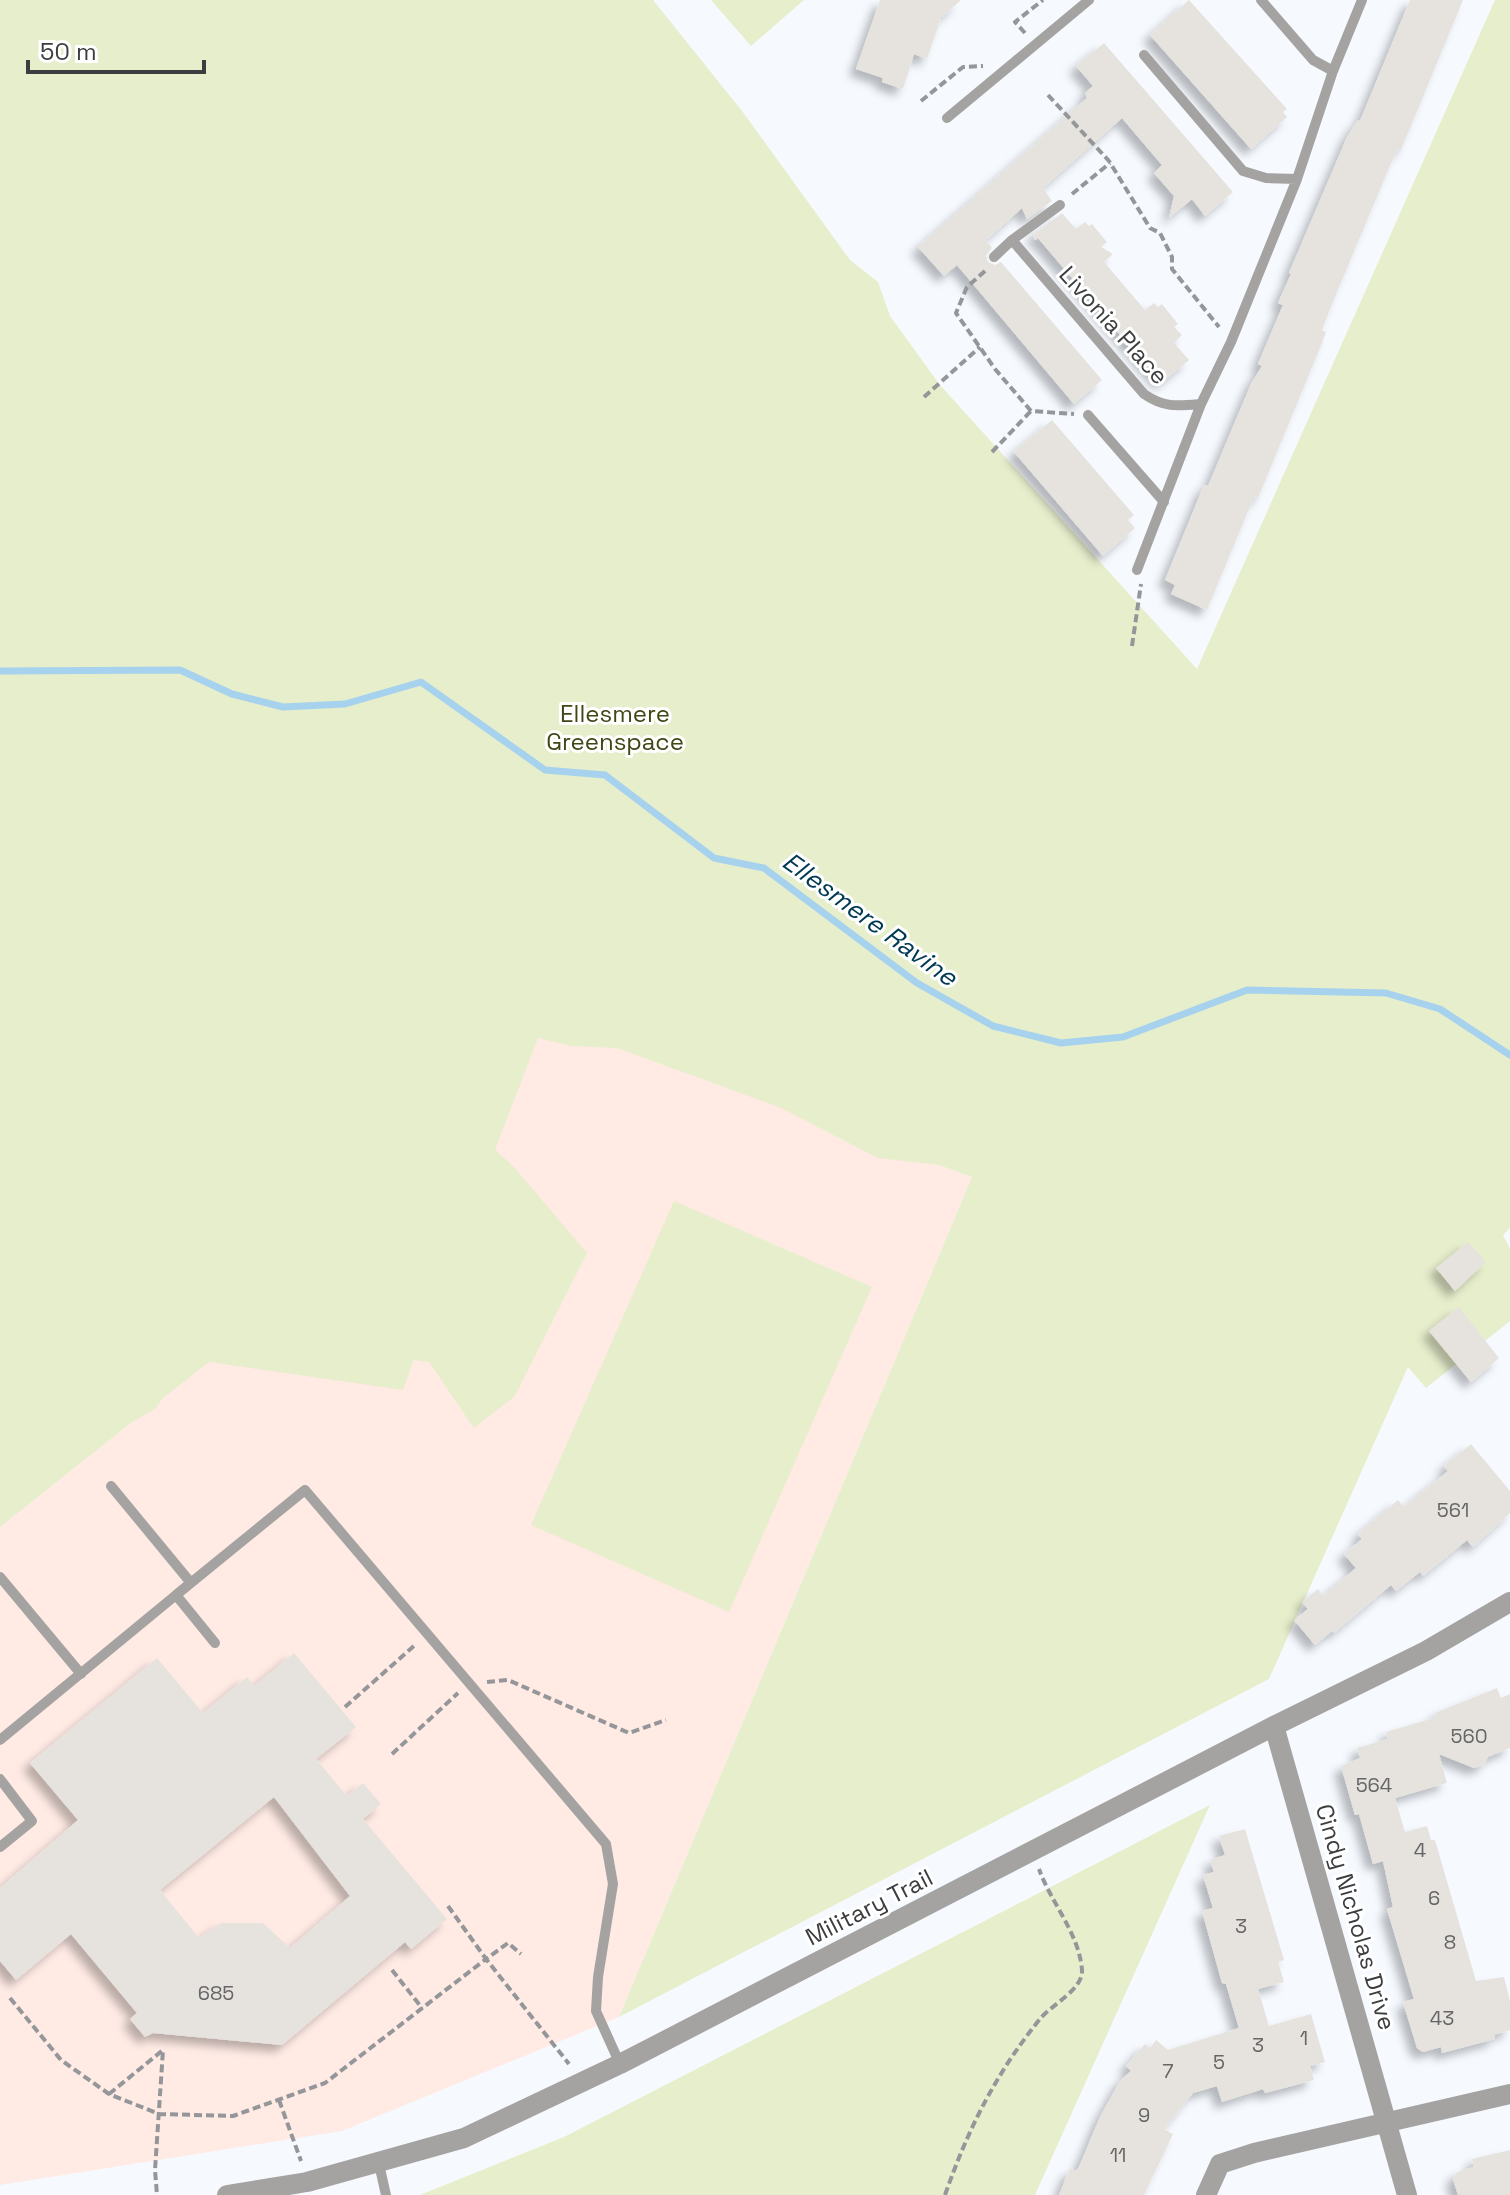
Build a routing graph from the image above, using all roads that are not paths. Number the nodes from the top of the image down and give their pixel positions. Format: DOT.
graph roads {
  1 [pos="1089,0"];
  2 [pos="1261,0"];
  3 [pos="1362,0"];
  4 [pos="1144,55"];
  5 [pos="1333,71"];
  6 [pos="947,118"];
  7 [pos="1297,179"];
  8 [pos="1060,205"];
  9 [pos="1012,240"];
  10 [pos="994,257"];
  11 [pos="1201,404"];
  12 [pos="1088,415"];
  13 [pos="1164,502"];
  14 [pos="1137,570"];
  15 [pos="111,1486"];
  16 [pos="0,1577"];
  17 [pos="191,1583"];
  18 [pos="176,1595"];
  19 [pos="1510,1602"];
  20 [pos="215,1643"];
  21 [pos="81,1674"];
  22 [pos="1274,1726"];
  23 [pos="0,1740"];
  24 [pos="0,1779"];
  25 [pos="0,1847"];
  26 [pos="620,2064"];
  27 [pos="1510,2094"];
  28 [pos="1387,2123"];
  29 [pos="379,2164"];
  30 [pos="227,2195"];
  31 [pos="386,2195"];
  32 [pos="1206,2195"];
  33 [pos="1407,2195"];
  1 -- 6 [label="lane"];
  2 -- 5 [label="lane"];
  3 -- 5 [label="lane"];
  4 -- 7 [label="lane"];
  5 -- 7 [label="lane"];
  7 -- 11 [label="lane"];
  8 -- 9 [label="lane"];
  9 -- 10 [label="lane"];
  9 -- 11 [label="lane, Livonia Place"];
  11 -- 13 [label="lane"];
  12 -- 13 [label="lane"];
  13 -- 14 [label="lane"];
  15 -- 17 [label="lane"];
  16 -- 21 [label="lane"];
  17 -- 18 [label="lane"];
  17 -- 26 [label="lane"];
  18 -- 20 [label="lane"];
  18 -- 21 [label="lane"];
  19 -- 22 [label="street, Military Trail"];
  21 -- 23 [label="lane"];
  22 -- 26 [label="street, Military Trail"];
  22 -- 28 [label="street, Cindy Nicholas Drive"];
  24 -- 25 [label="lane"];
  26 -- 29 [label="street, Military Trail"];
  27 -- 28 [label="street"];
  28 -- 32 [label="street"];
  28 -- 33 [label="street, Cindy Nicholas Drive"];
  29 -- 30 [label="street, Military Trail"];
  29 -- 31 [label="lane"];
}
